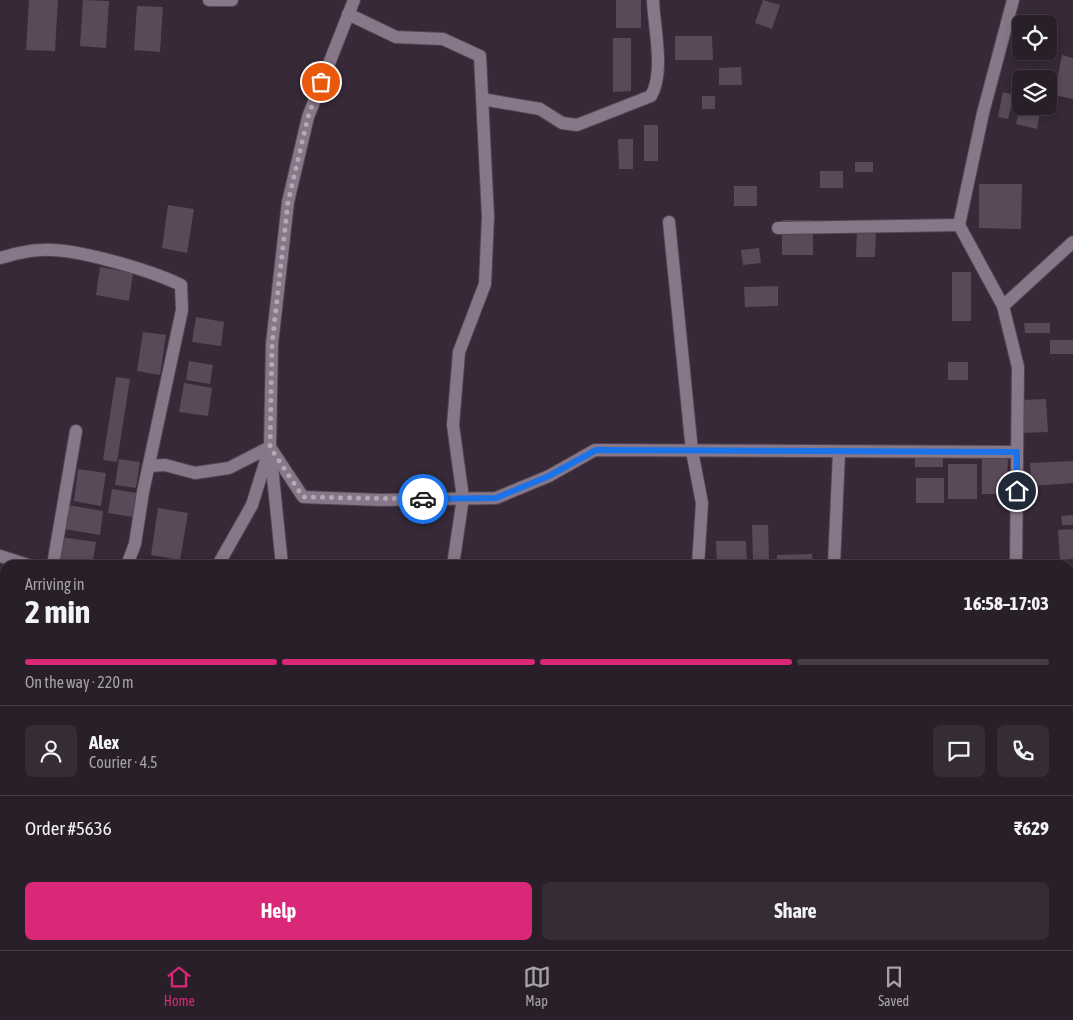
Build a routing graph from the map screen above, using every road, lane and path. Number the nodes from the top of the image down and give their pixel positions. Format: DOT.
graph roads {
  1 [pos="209,0"];
  2 [pos="232,0"];
  3 [pos="354,0"];
  4 [pos="653,0"];
  5 [pos="1012,0"];
  6 [pos="348,14"];
  7 [pos="482,99"];
  8 [pos="669,222"];
  9 [pos="959,225"];
  10 [pos="778,228"];
  11 [pos="1073,242"];
  12 [pos="0,258"];
  13 [pos="1002,306"];
  14 [pos="76,431"];
  15 [pos="270,447"];
  16 [pos="692,451"];
  17 [pos="839,452"];
  18 [pos="1017,452"];
  19 [pos="149,466"];
  20 [pos="463,498"];
  21 [pos="0,556"];
  22 [pos="12,560"];
  23 [pos="53,560"];
  24 [pos="129,560"];
  25 [pos="221,560"];
  26 [pos="281,560"];
  27 [pos="454,560"];
  28 [pos="698,560"];
  29 [pos="834,560"];
  30 [pos="1016,560"];
  1 -- 2 [label="street"];
  3 -- 6 [label="street"];
  4 -- 7 [label="street"];
  5 -- 9 [label="street"];
  6 -- 7 [label="street"];
  6 -- 15 [label="street"];
  7 -- 20 [label="street"];
  8 -- 16 [label="street"];
  9 -- 10 [label="street"];
  9 -- 13 [label="street"];
  11 -- 13 [label="street"];
  12 -- 19 [label="street"];
  13 -- 18 [label="street"];
  14 -- 23 [label="street"];
  15 -- 19 [label="street"];
  15 -- 20 [label="street"];
  15 -- 25 [label="street"];
  15 -- 26 [label="street"];
  16 -- 17 [label="street"];
  16 -- 20 [label="street"];
  16 -- 28 [label="street"];
  17 -- 18 [label="street"];
  17 -- 29 [label="street"];
  18 -- 30 [label="street"];
  19 -- 24 [label="street"];
  20 -- 27 [label="street"];
  21 -- 22 [label="street"];
}
